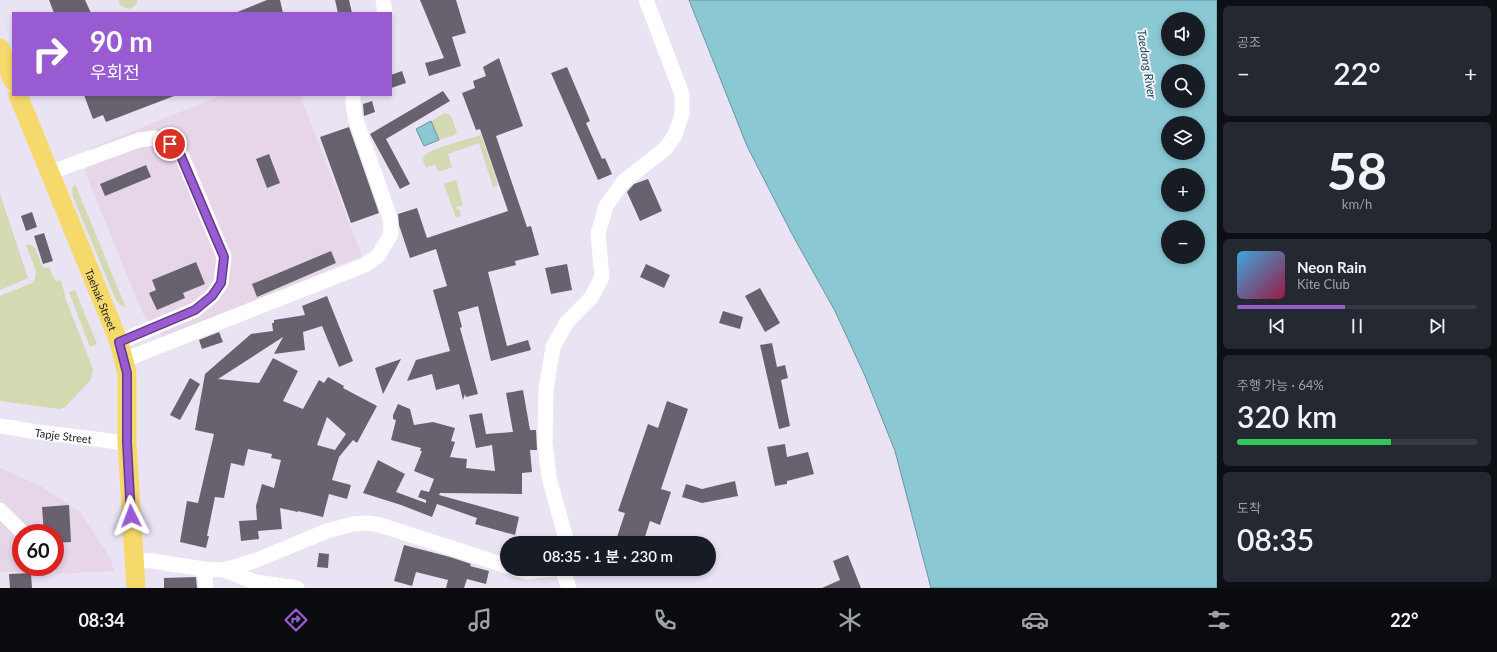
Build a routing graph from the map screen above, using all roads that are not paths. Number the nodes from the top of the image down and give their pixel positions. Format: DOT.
graph roads {
  1 [pos="383,0"];
  2 [pos="646,0"];
  3 [pos="385,12"];
  4 [pos="0,48"];
  5 [pos="12,78"];
  6 [pos="18,96"];
  7 [pos="353,96"];
  8 [pos="49,173"];
  9 [pos="119,342"];
  10 [pos="124,360"];
  11 [pos="0,426"];
  12 [pos="127,443"];
  13 [pos="0,510"];
  14 [pos="14,524"];
  15 [pos="565,536"];
  16 [pos="133,560"];
  17 [pos="500,564"];
  18 [pos="204,569"];
  19 [pos="224,570"];
  20 [pos="565,576"];
  21 [pos="136,588"];
  22 [pos="206,588"];
  23 [pos="296,588"];
  24 [pos="569,588"];
  1 -- 3 [label="street"];
  2 -- 15 [label="street"];
  4 -- 5 [label="main road"];
  6 -- 8 [label="main road, Taehak Street"];
  7 -- 10 [label="street"];
  8 -- 9 [label="main road, Taehak Street"];
  8 -- 9 [label="street"];
  9 -- 10 [label="main road, Taehak Street"];
  10 -- 12 [label="main road, Taehak Street"];
  11 -- 12 [label="street, Tapje Street"];
  12 -- 16 [label="main road, Taehak Street"];
  13 -- 14 [label="street"];
  16 -- 18 [label="street"];
  16 -- 21 [label="main road, Taehak Street"];
  17 -- 19 [label="street"];
  18 -- 19 [label="street"];
  18 -- 22 [label="street"];
  19 -- 23 [label="street"];
  20 -- 24 [label="street"];
}
